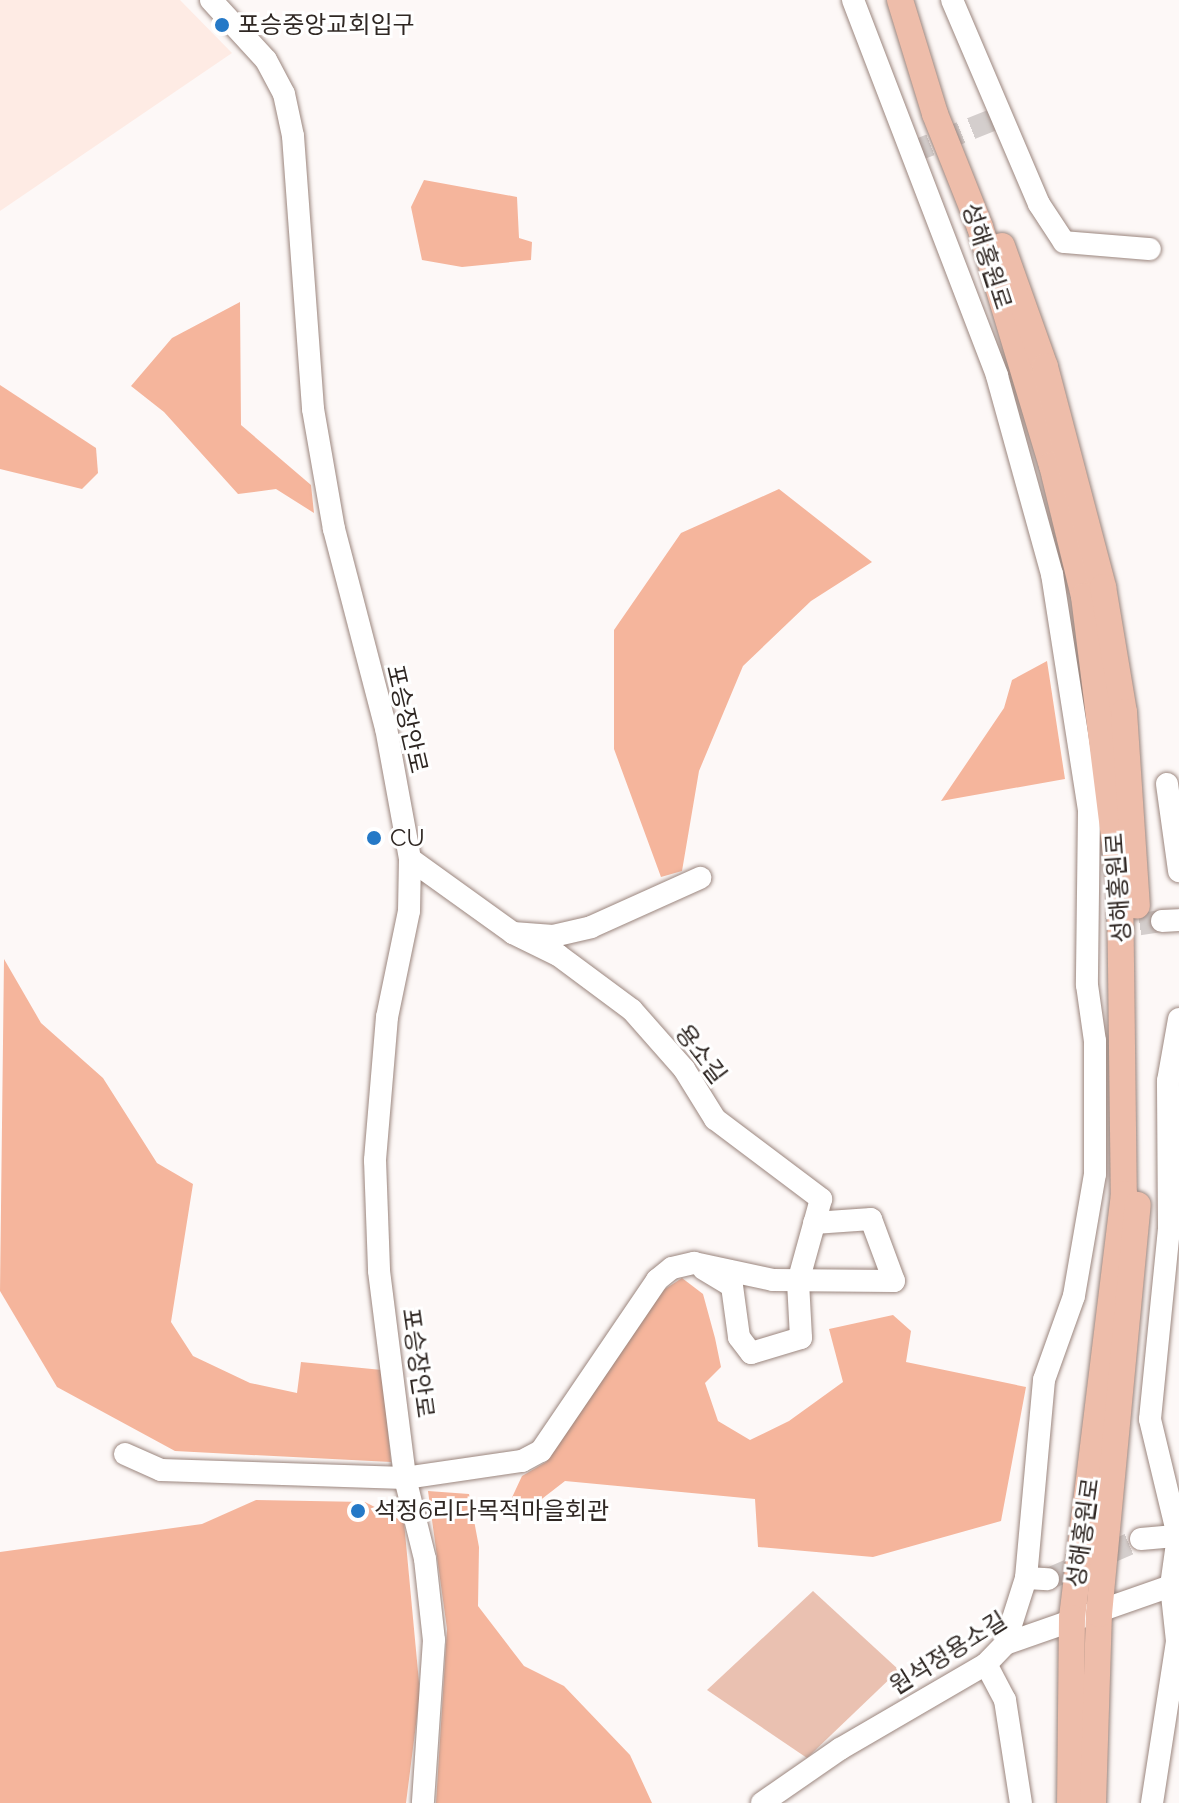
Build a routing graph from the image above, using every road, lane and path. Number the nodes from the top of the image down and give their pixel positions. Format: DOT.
graph roads {
  1 [pos="211,0"];
  2 [pos="853,0"];
  3 [pos="900,0"];
  4 [pos="918,0"];
  5 [pos="952,0"];
  6 [pos="1150,249"];
  7 [pos="1167,784"];
  8 [pos="410,859"];
  9 [pos="1179,871"];
  10 [pos="700,878"];
  11 [pos="513,933"];
  12 [pos="1179,1019"];
  13 [pos="814,1223"];
  14 [pos="694,1263"];
  15 [pos="798,1282"];
  16 [pos="125,1454"];
  17 [pos="405,1478"];
  18 [pos="1178,1536"];
  19 [pos="1141,1539"];
  20 [pos="1175,1585"];
  21 [pos="1099,1614"];
  22 [pos="1072,1618"];
  23 [pos="1005,1644"];
  24 [pos="986,1664"];
  25 [pos="423,1803"];
  26 [pos="762,1803"];
  27 [pos="1021,1803"];
  28 [pos="1070,1803"];
  29 [pos="1093,1803"];
  30 [pos="1152,1803"];
  1 -- 8 [label="street, 포승장안로"];
  2 -- 23 [label="street"];
  3 -- 22 [label="main road, 성해홍원로"];
  4 -- 21 [label="main road, 성해홍원로"];
  5 -- 6 [label="street"];
  7 -- 9 [label="street"];
  8 -- 11 [label="street, 용소길"];
  8 -- 17 [label="street, 포승장안로"];
  10 -- 11 [label="street"];
  11 -- 13 [label="street, 용소길"];
  12 -- 18 [label="street"];
  13 -- 15 [label="street, 용소길"];
  13 -- 15 [label="street"];
  14 -- 15 [label="street"];
  14 -- 15 [label="street, 용소길"];
  14 -- 17 [label="street"];
  16 -- 17 [label="street"];
  17 -- 25 [label="street, 포승장안로"];
  18 -- 19 [label="street"];
  18 -- 20 [label="street"];
  20 -- 21 [label="street, 원석정용소길"];
  20 -- 30 [label="street"];
  21 -- 22 [label="street, 원석정용소길"];
  21 -- 29 [label="main road, 성해홍원로"];
  22 -- 23 [label="street, 원석정용소길"];
  22 -- 28 [label="main road, 성해홍원로"];
  23 -- 24 [label="street, 원석정용소길"];
  24 -- 26 [label="street, 원석정용소길"];
  24 -- 27 [label="street"];
}
